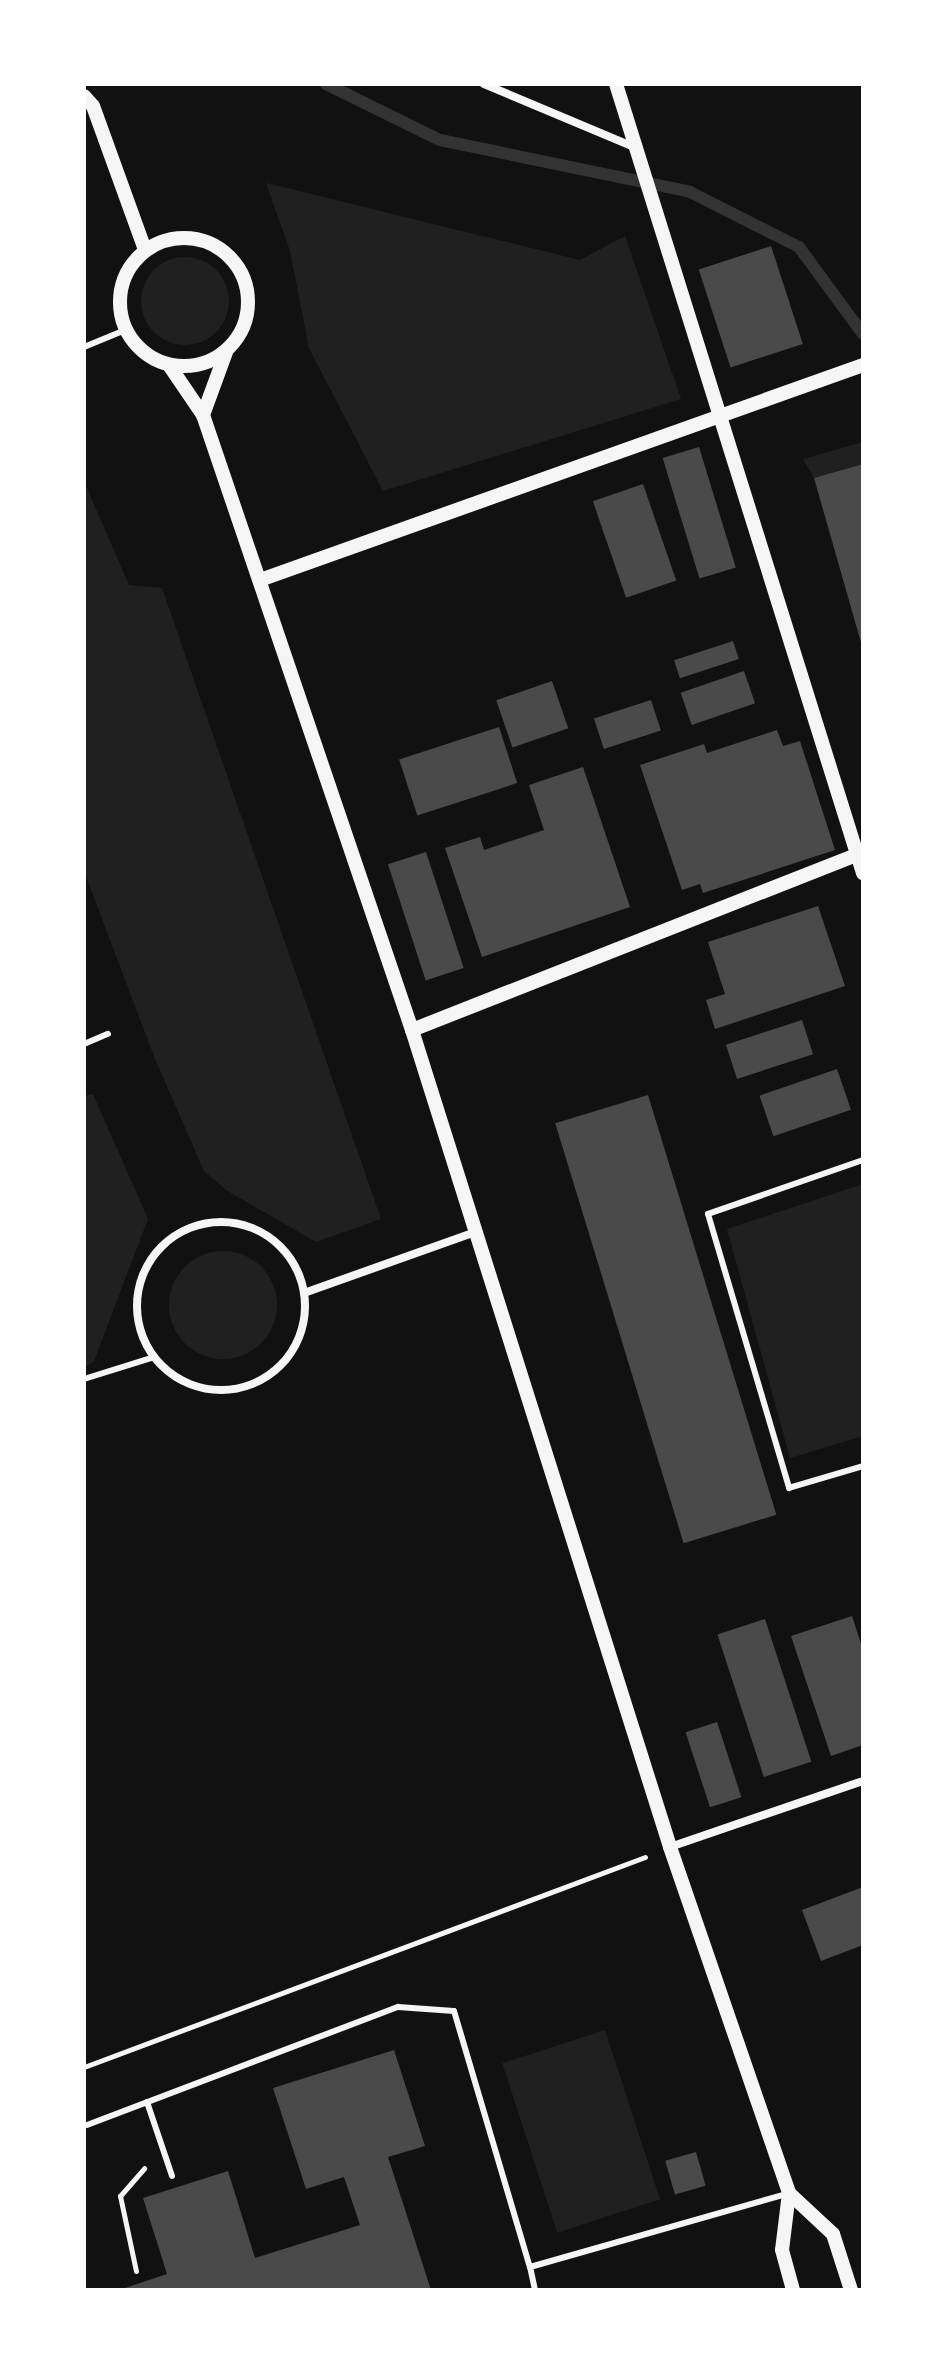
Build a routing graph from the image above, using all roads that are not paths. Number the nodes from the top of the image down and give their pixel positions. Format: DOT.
graph roads {
  1 [pos="484,84"];
  2 [pos="616,84"];
  3 [pos="84,96"];
  4 [pos="635,147"];
  5 [pos="145,250"];
  6 [pos="125,330"];
  7 [pos="84,347"];
  8 [pos="226,352"];
  9 [pos="169,365"];
  10 [pos="863,365"];
  11 [pos="203,415"];
  12 [pos="720,417"];
  13 [pos="260,580"];
  14 [pos="860,853"];
  15 [pos="863,873"];
  16 [pos="412,1030"];
  17 [pos="108,1034"];
  18 [pos="84,1044"];
  19 [pos="863,1160"];
  20 [pos="475,1232"];
  21 [pos="304,1293"];
  22 [pos="151,1358"];
  23 [pos="84,1379"];
  24 [pos="863,1466"];
  25 [pos="863,1781"];
  26 [pos="670,1847"];
  27 [pos="147,2102"];
  28 [pos="87,2125"];
  29 [pos="172,2176"];
  30 [pos="789,2193"];
  31 [pos="530,2267"];
  32 [pos="535,2290"];
  33 [pos="793,2290"];
  34 [pos="851,2290"];
  1 -- 4 [label="street"];
  2 -- 4 [label="street"];
  3 -- 5 [label="street"];
  4 -- 12 [label="street"];
  5 -- 6 [label="street"];
  5 -- 8 [label="street"];
  6 -- 7 [label="lane"];
  6 -- 9 [label="street"];
  8 -- 9 [label="street"];
  8 -- 11 [label="street"];
  9 -- 11 [label="street"];
  10 -- 12 [label="street"];
  11 -- 13 [label="street"];
  12 -- 13 [label="street"];
  12 -- 14 [label="street"];
  13 -- 16 [label="street"];
  14 -- 15 [label="street"];
  14 -- 16 [label="street"];
  16 -- 20 [label="street"];
  17 -- 18 [label="lane"];
  19 -- 24 [label="lane"];
  20 -- 21 [label="street"];
  20 -- 26 [label="street"];
  21 -- 22 [label="street"];
  21 -- 22 [label="street"];
  22 -- 23 [label="lane"];
  25 -- 26 [label="street"];
  26 -- 30 [label="street"];
  27 -- 28 [label="lane"];
  27 -- 29 [label="lane"];
  27 -- 31 [label="lane"];
  30 -- 31 [label="lane"];
  30 -- 33 [label="street"];
  30 -- 34 [label="street"];
  31 -- 32 [label="lane"];
}
